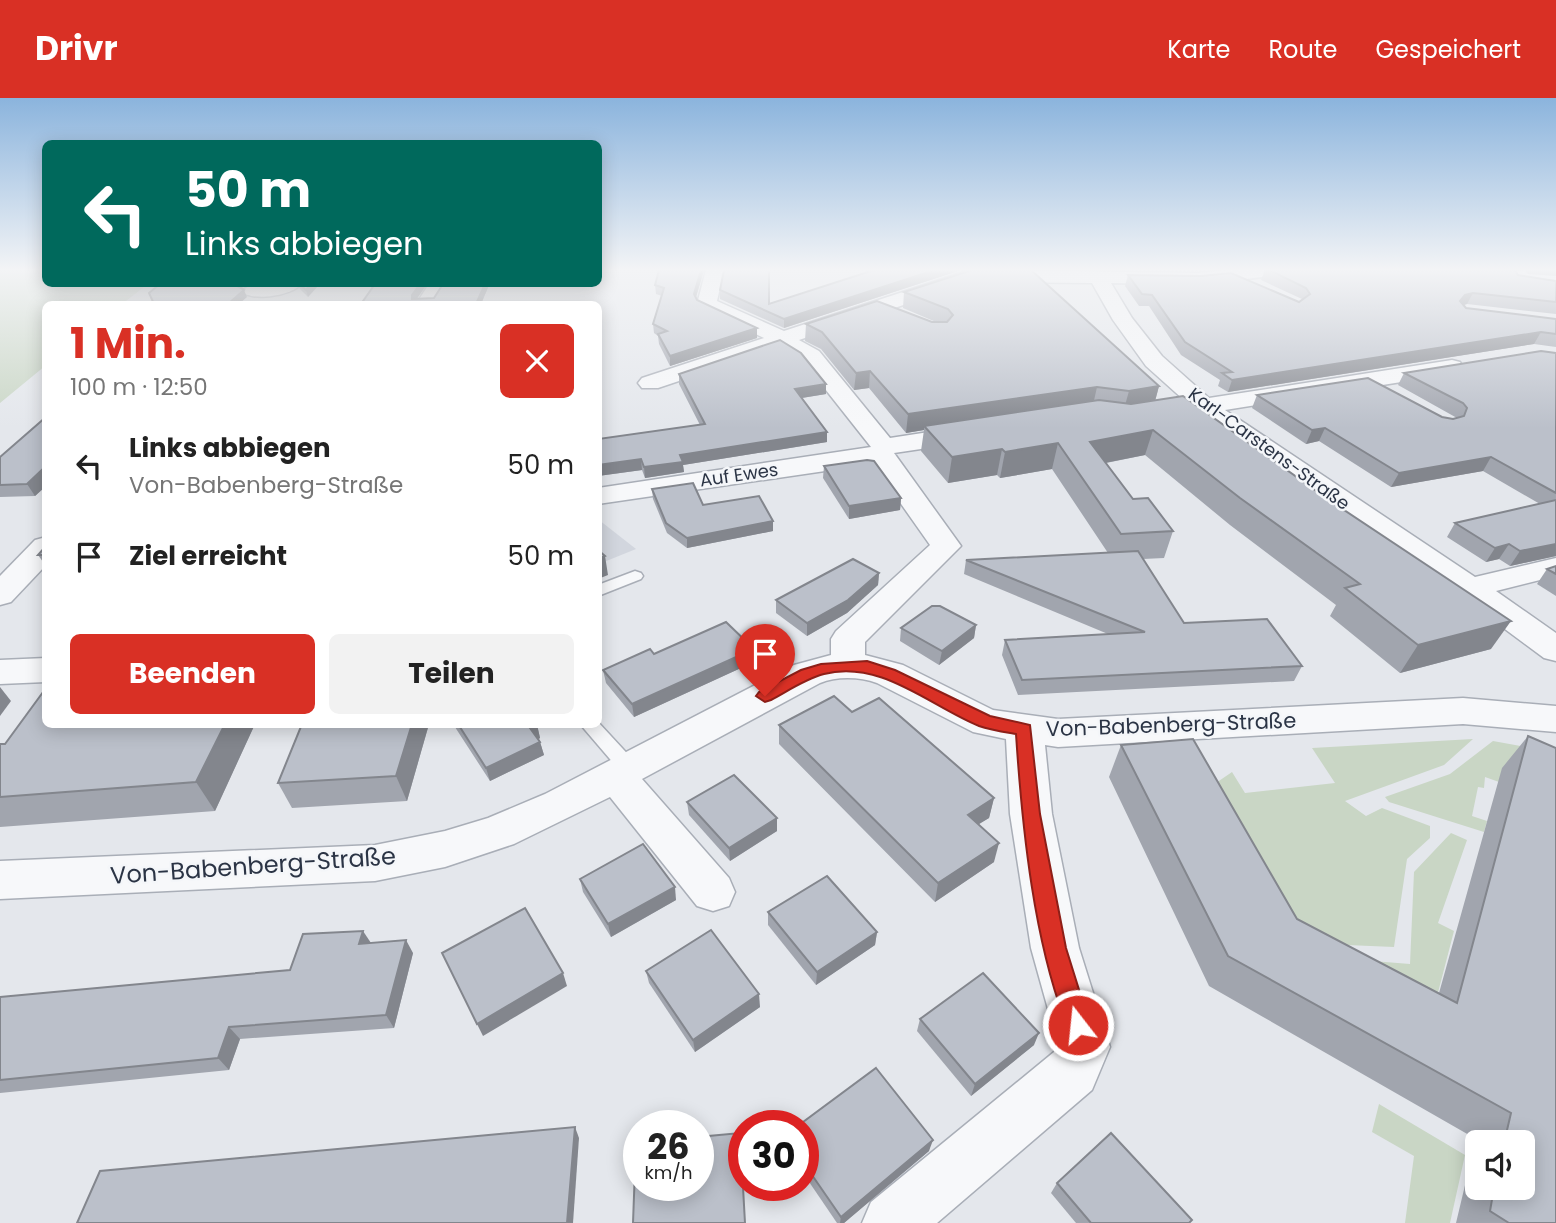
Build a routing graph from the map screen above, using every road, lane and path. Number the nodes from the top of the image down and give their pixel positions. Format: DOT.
graph roads {
  1 [pos="747,322"];
  2 [pos="826,322"];
  3 [pos="1125,322"];
  4 [pos="781,338"];
  5 [pos="1469,364"];
  6 [pos="1366,380"];
  7 [pos="650,383"];
  8 [pos="1400,398"];
  9 [pos="1205,406"];
  10 [pos="1124,419"];
  11 [pos="988,431"];
  12 [pos="882,451"];
  13 [pos="602,495"];
  14 [pos="42,550"];
  15 [pos="1556,567"];
  16 [pos="635,576"];
  17 [pos="602,589"];
  18 [pos="1474,591"];
  19 [pos="0,595"];
  20 [pos="1556,632"];
  21 [pos="1556,650"];
  22 [pos="848,666"];
  23 [pos="42,670"];
  24 [pos="0,672"];
  25 [pos="1556,719"];
  26 [pos="592,728"];
  27 [pos="1024,730"];
  28 [pos="621,771"];
  29 [pos="0,880"];
  30 [pos="713,892"];
  31 [pos="892,1223"];
  1 -- 4 [label="street"];
  2 -- 4 [label="street"];
  3 -- 9 [label="street, Karl-Carstens-Straße"];
  4 -- 7 [label="street"];
  4 -- 12 [label="street"];
  5 -- 6 [label="street"];
  6 -- 8 [label="street"];
  6 -- 9 [label="street"];
  9 -- 10 [label="street"];
  9 -- 18 [label="street, Karl-Carstens-Straße"];
  11 -- 12 [label="street, Auf Ewes"];
  12 -- 13 [label="street, Auf Ewes"];
  12 -- 22 [label="street"];
  14 -- 19 [label="street"];
  15 -- 18 [label="street"];
  16 -- 17 [label="lane"];
  18 -- 20 [label="street, Karl-Carstens-Straße"];
  18 -- 21 [label="street, Karl-Carstens-Straße"];
  22 -- 27 [label="street, Von-Babenberg-Straße"];
  22 -- 28 [label="street, Von-Babenberg-Straße"];
  23 -- 24 [label="street"];
  25 -- 27 [label="street, Von-Babenberg-Straße"];
  26 -- 28 [label="lane"];
  27 -- 31 [label="street"];
  28 -- 29 [label="street, Von-Babenberg-Straße"];
  28 -- 30 [label="street"];
}
